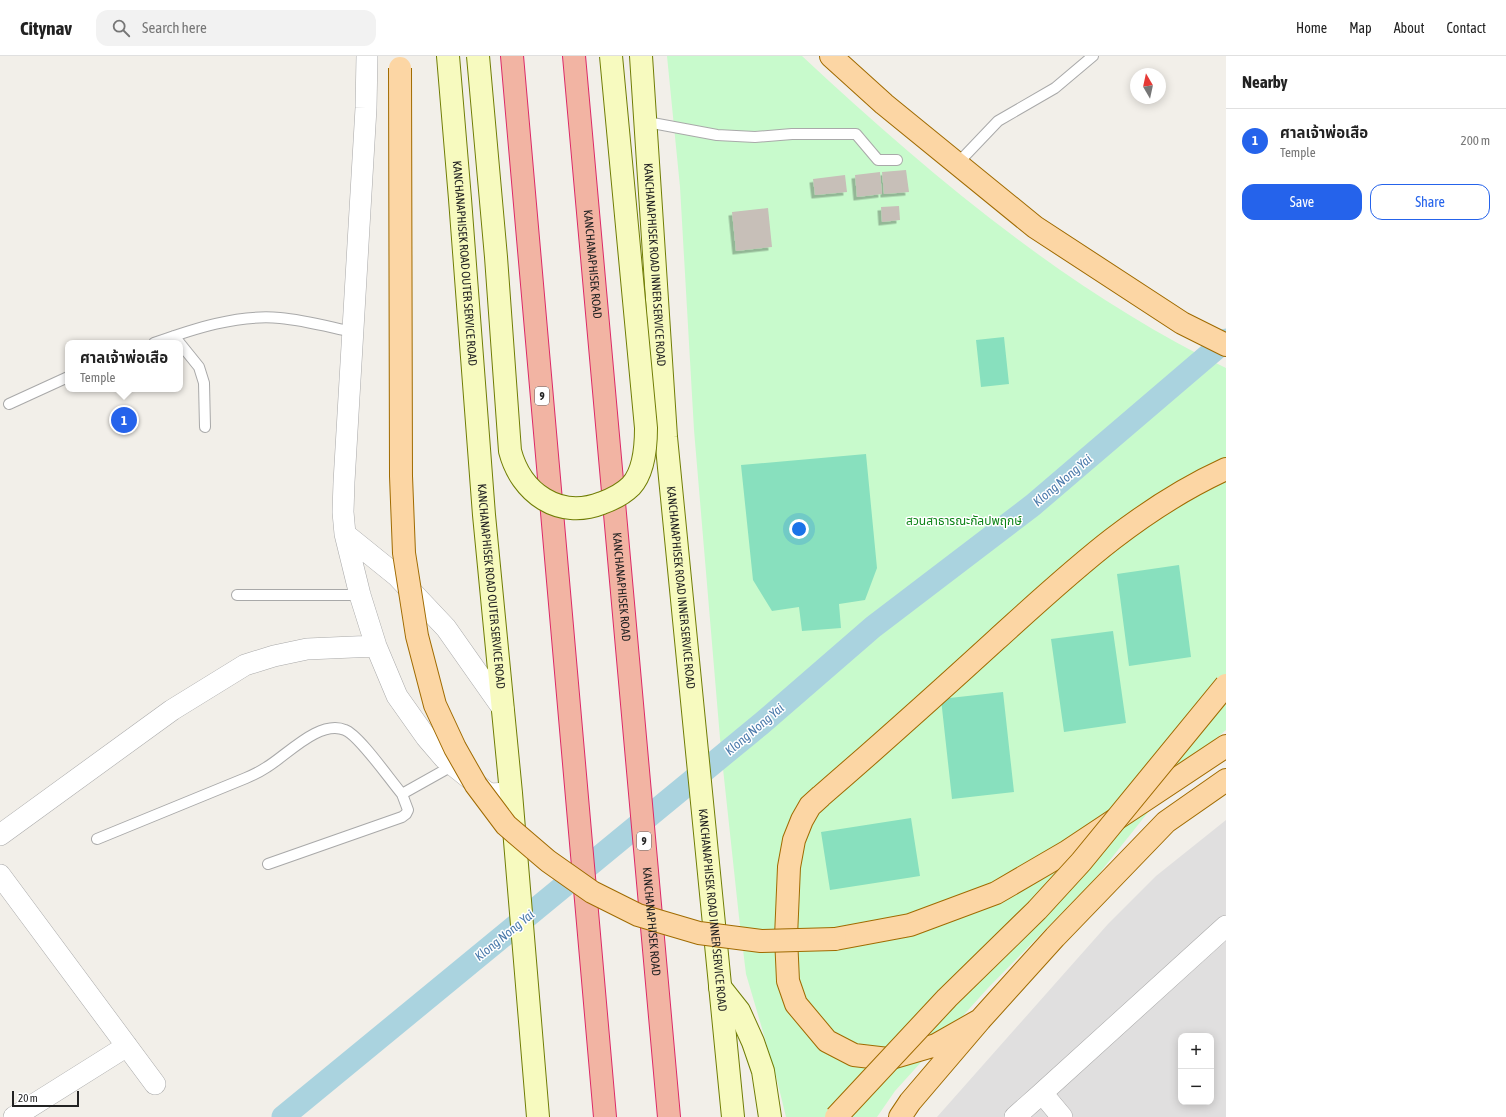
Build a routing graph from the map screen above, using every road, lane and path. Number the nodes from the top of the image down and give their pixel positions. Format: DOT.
graph roads {
  1 [pos="367,56"];
  2 [pos="448,56"];
  3 [pos="478,56"];
  4 [pos="512,56"];
  5 [pos="574,56"];
  6 [pos="611,56"];
  7 [pos="641,56"];
  8 [pos="831,56"];
  9 [pos="1093,56"];
  10 [pos="400,62"];
  11 [pos="647,122"];
  12 [pos="897,160"];
  13 [pos="957,164"];
  14 [pos="353,332"];
  15 [pos="174,336"];
  16 [pos="163,340"];
  17 [pos="177,340"];
  18 [pos="1226,345"];
  19 [pos="183,347"];
  20 [pos="65,378"];
  21 [pos="9,404"];
  22 [pos="205,427"];
  23 [pos="1226,469"];
  24 [pos="345,534"];
  25 [pos="237,595"];
  26 [pos="360,595"];
  27 [pos="376,646"];
  28 [pos="1226,685"];
  29 [pos="503,709"];
  30 [pos="1226,746"];
  31 [pos="452,766"];
  32 [pos="1226,780"];
  33 [pos="511,793"];
  34 [pos="402,794"];
  35 [pos="0,835"];
  36 [pos="97,839"];
  37 [pos="268,864"];
  38 [pos="0,875"];
  39 [pos="1226,926"];
  40 [pos="720,988"];
  41 [pos="980,1020"];
  42 [pos="127,1046"];
  43 [pos="155,1084"];
  44 [pos="1042,1093"];
  45 [pos="14,1117"];
  46 [pos="538,1117"];
  47 [pos="605,1117"];
  48 [pos="669,1117"];
  49 [pos="733,1117"];
  50 [pos="770,1117"];
  51 [pos="836,1117"];
  52 [pos="900,1117"];
  53 [pos="1015,1117"];
  54 [pos="1062,1117"];
  1 -- 14 [label="street"];
  2 -- 29 [label="main road, KANCHANAPHISEK ROAD OUTER SERVICE ROAD"];
  3 -- 6 [label="main road, bridge"];
  4 -- 47 [label="highway, 9"];
  5 -- 48 [label="highway, KANCHANAPHISEK ROAD / 9"];
  7 -- 11 [label="main road, KANCHANAPHISEK ROAD INNER SERVICE ROAD"];
  8 -- 13 [label="main road"];
  9 -- 13 [label="lane"];
  10 -- 30 [label="main road, bridge"];
  11 -- 12 [label="lane"];
  11 -- 40 [label="main road, KANCHANAPHISEK ROAD INNER SERVICE ROAD"];
  13 -- 18 [label="main road"];
  14 -- 15 [label="lane"];
  14 -- 24 [label="street"];
  15 -- 16 [label="lane"];
  15 -- 17 [label="lane"];
  19 -- 22 [label="lane"];
  20 -- 21 [label="lane"];
  23 -- 41 [label="main road"];
  24 -- 26 [label="street"];
  24 -- 29 [label="street"];
  25 -- 26 [label="lane"];
  26 -- 27 [label="street"];
  27 -- 31 [label="street"];
  27 -- 35 [label="street"];
  28 -- 51 [label="main road, bridge"];
  29 -- 33 [label="main road, KANCHANAPHISEK ROAD OUTER SERVICE ROAD"];
  31 -- 33 [label="street"];
  31 -- 34 [label="lane"];
  32 -- 41 [label="main road"];
  33 -- 46 [label="main road, KANCHANAPHISEK ROAD OUTER SERVICE ROAD"];
  34 -- 36 [label="lane"];
  34 -- 37 [label="lane"];
  38 -- 42 [label="street"];
  39 -- 44 [label="street"];
  40 -- 49 [label="main road, KANCHANAPHISEK ROAD INNER SERVICE ROAD"];
  40 -- 50 [label="main road"];
  41 -- 52 [label="main road"];
  42 -- 43 [label="street"];
  42 -- 45 [label="street"];
  44 -- 53 [label="street"];
  44 -- 54 [label="street"];
}
